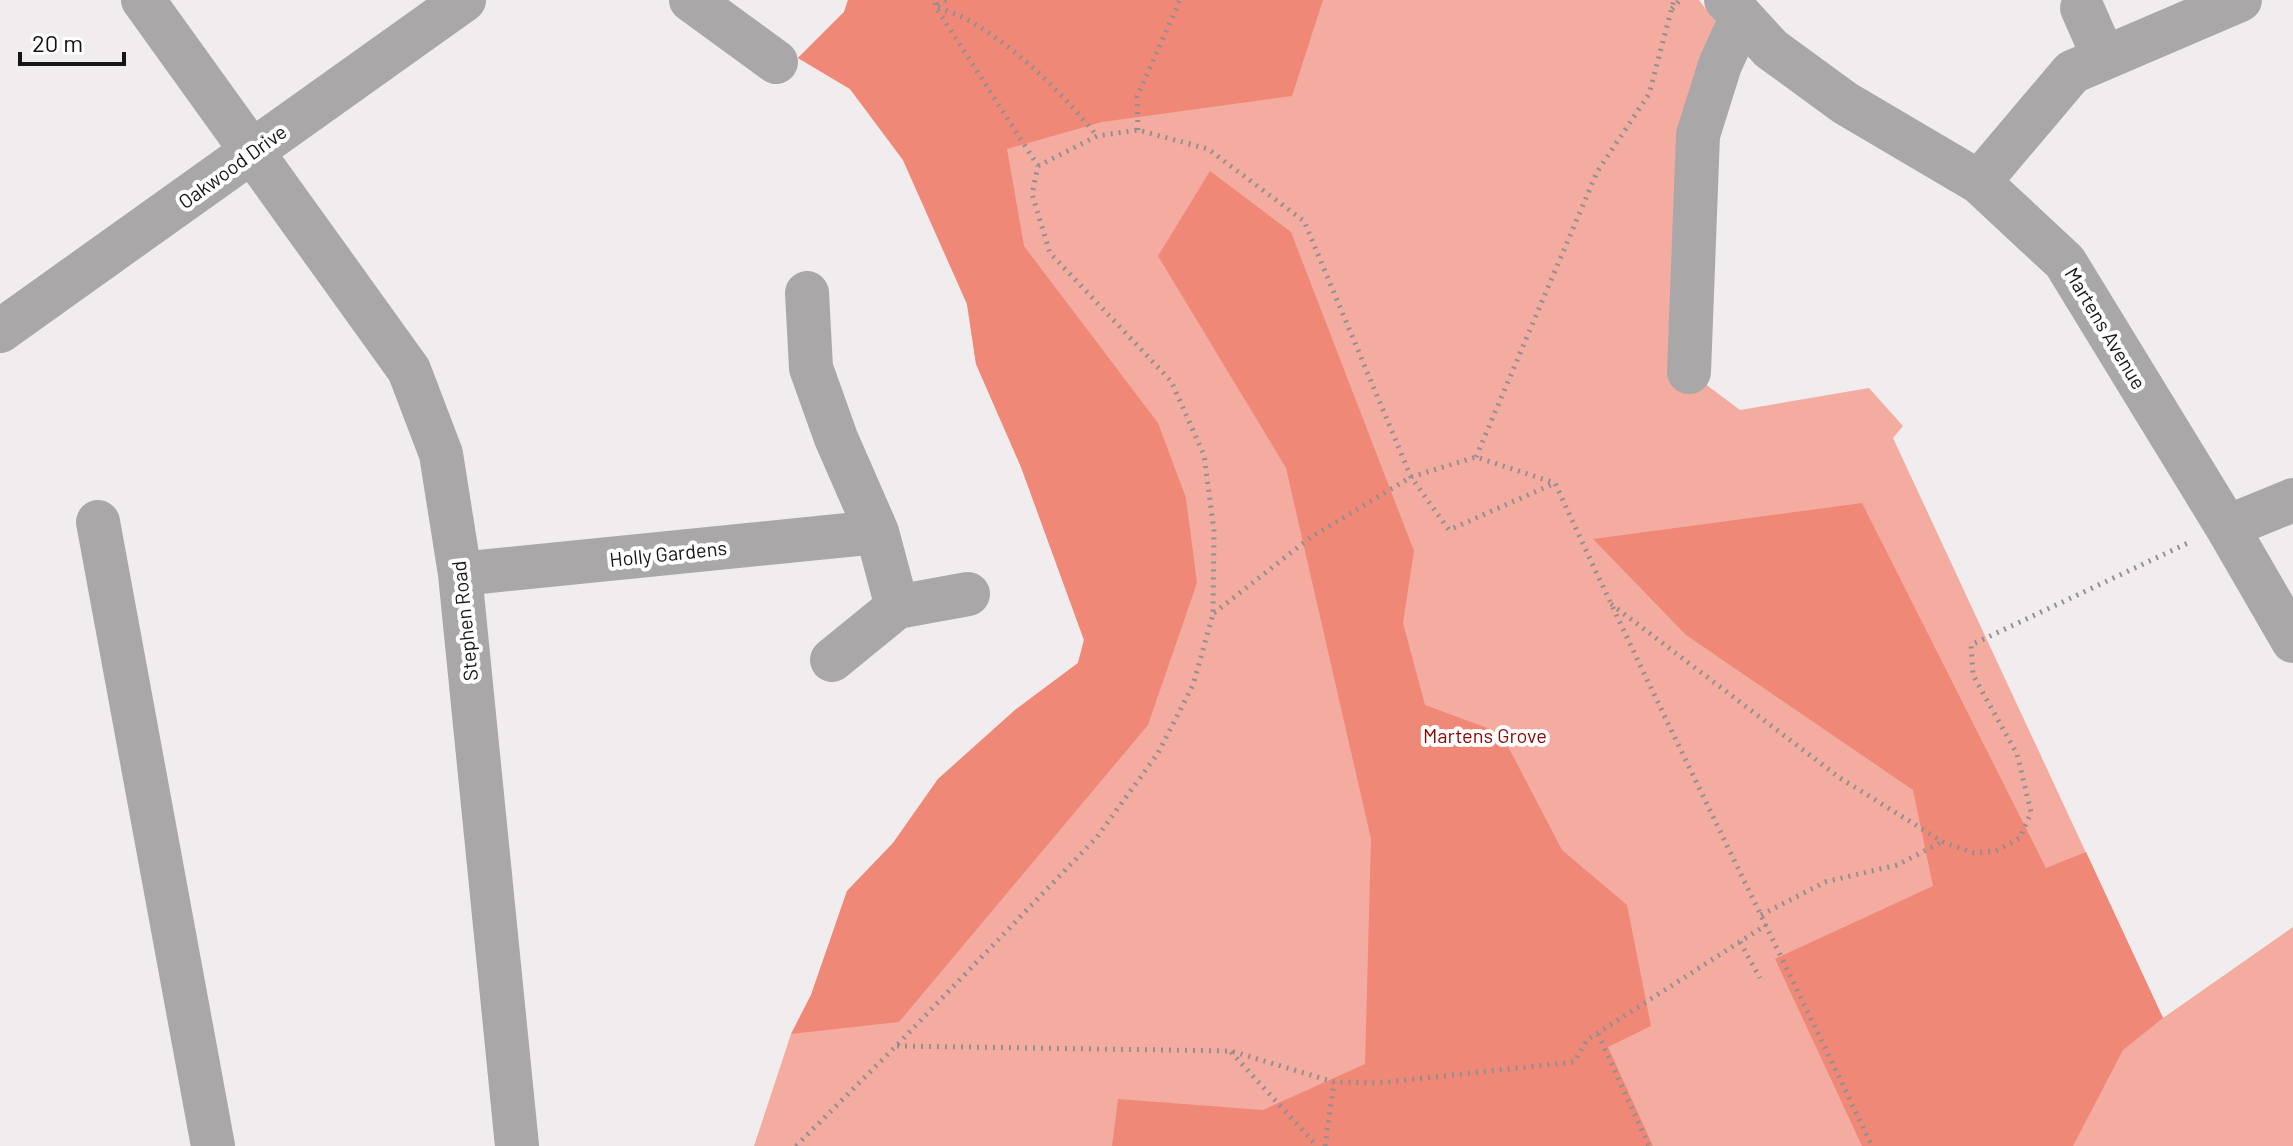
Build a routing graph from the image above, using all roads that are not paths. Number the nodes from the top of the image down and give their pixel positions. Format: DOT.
graph roads {
  1 [pos="143,0"];
  2 [pos="464,0"];
  3 [pos="691,0"];
  4 [pos="2240,0"];
  5 [pos="2082,8"];
  6 [pos="1735,11"];
  7 [pos="2104,58"];
  8 [pos="776,62"];
  9 [pos="252,152"];
  10 [pos="1979,182"];
  11 [pos="807,293"];
  12 [pos="0,331"];
  13 [pos="1689,372"];
  14 [pos="2293,500"];
  15 [pos="98,522"];
  16 [pos="2227,527"];
  17 [pos="877,532"];
  18 [pos="460,574"];
  19 [pos="968,594"];
  20 [pos="897,607"];
  21 [pos="2293,641"];
  22 [pos="832,660"];
  23 [pos="213,1146"];
  24 [pos="517,1146"];
  1 -- 9 [label="street, Stephen Road"];
  2 -- 9 [label="street, Oakwood Drive"];
  3 -- 8 [label="street"];
  4 -- 7 [label="street"];
  5 -- 7 [label="street"];
  6 -- 10 [label="street, Martens Avenue"];
  6 -- 13 [label="street"];
  7 -- 10 [label="street"];
  9 -- 12 [label="street, Oakwood Drive"];
  9 -- 18 [label="street, Stephen Road"];
  10 -- 16 [label="street, Martens Avenue"];
  11 -- 17 [label="street"];
  14 -- 16 [label="street"];
  15 -- 23 [label="street"];
  16 -- 21 [label="street, Martens Avenue"];
  17 -- 18 [label="street, Holly Gardens"];
  17 -- 20 [label="street"];
  18 -- 24 [label="street, Stephen Road"];
  19 -- 20 [label="street"];
  20 -- 22 [label="street"];
}
